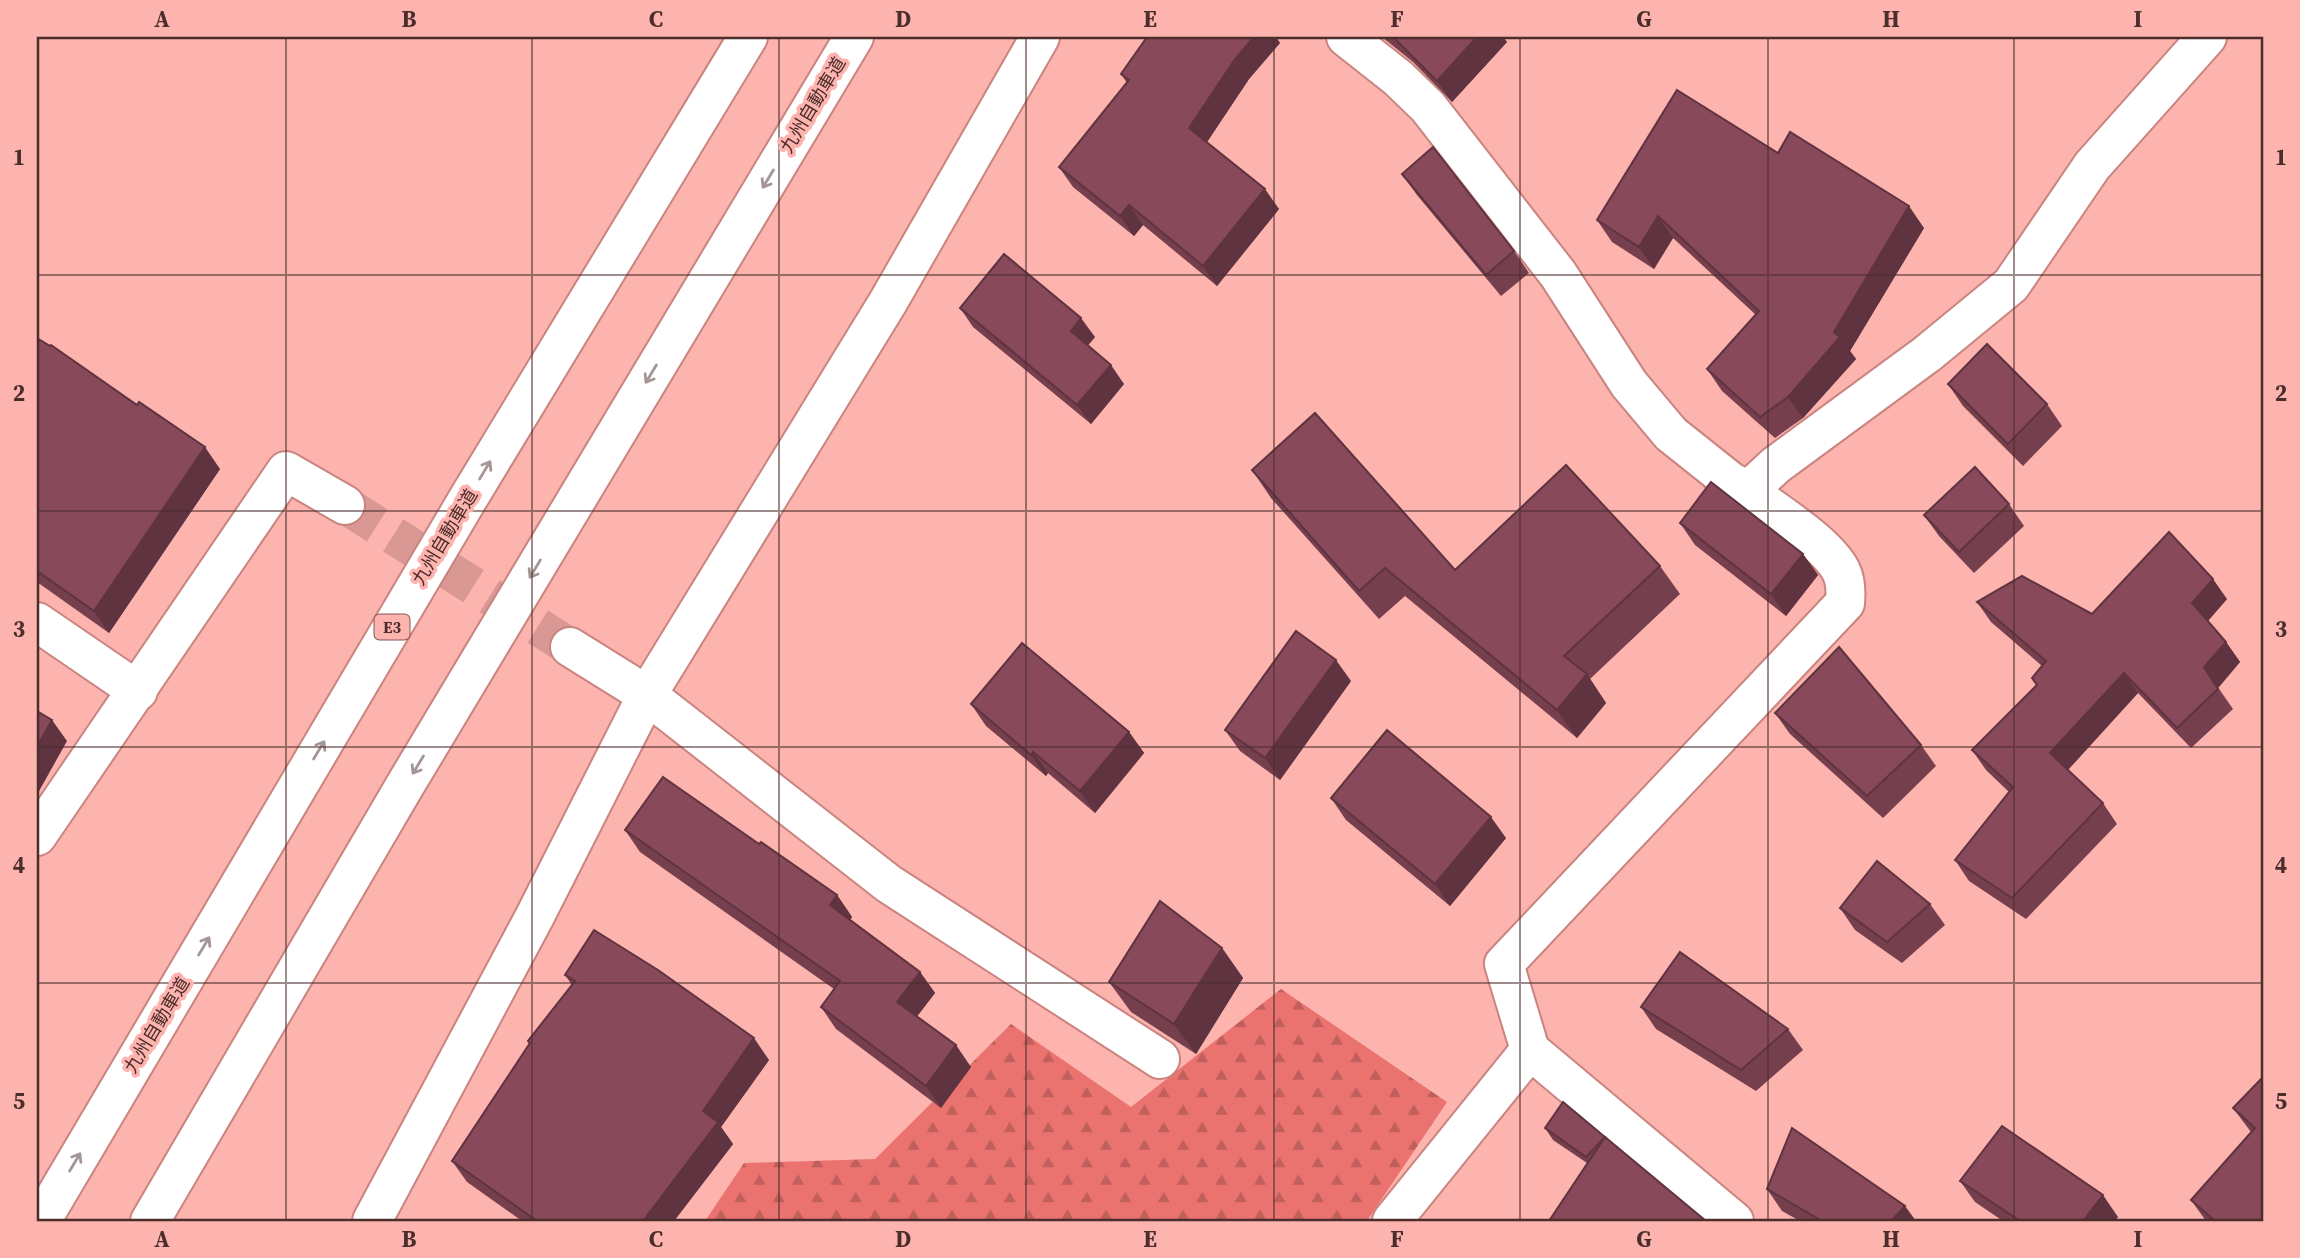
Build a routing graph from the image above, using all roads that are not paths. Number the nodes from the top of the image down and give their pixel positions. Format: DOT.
graph roads {
  1 [pos="748,37"];
  2 [pos="854,37"];
  3 [pos="1040,37"];
  4 [pos="1346,37"];
  5 [pos="2207,37"];
  6 [pos="1748,491"];
  7 [pos="345,505"];
  8 [pos="37,622"];
  9 [pos="570,648"];
  10 [pos="138,691"];
  11 [pos="647,695"];
  12 [pos="37,836"];
  13 [pos="1530,1049"];
  14 [pos="1160,1059"];
  15 [pos="41,1221"];
  16 [pos="149,1221"];
  17 [pos="372,1221"];
  18 [pos="1392,1221"];
  19 [pos="1734,1221"];
  15 -- 1 [label="main road, 九州自動車道 / E3, one-way"];
  2 -- 16 [label="main road, 九州自動車道, one-way"];
  3 -- 11 [label="main road"];
  4 -- 6 [label="main road"];
  5 -- 6 [label="main road"];
  6 -- 13 [label="main road"];
  7 -- 10 [label="main road"];
  8 -- 10 [label="main road"];
  9 -- 11 [label="main road"];
  10 -- 12 [label="main road"];
  11 -- 14 [label="main road"];
  11 -- 17 [label="main road"];
  13 -- 18 [label="main road"];
  13 -- 19 [label="main road"];
}
